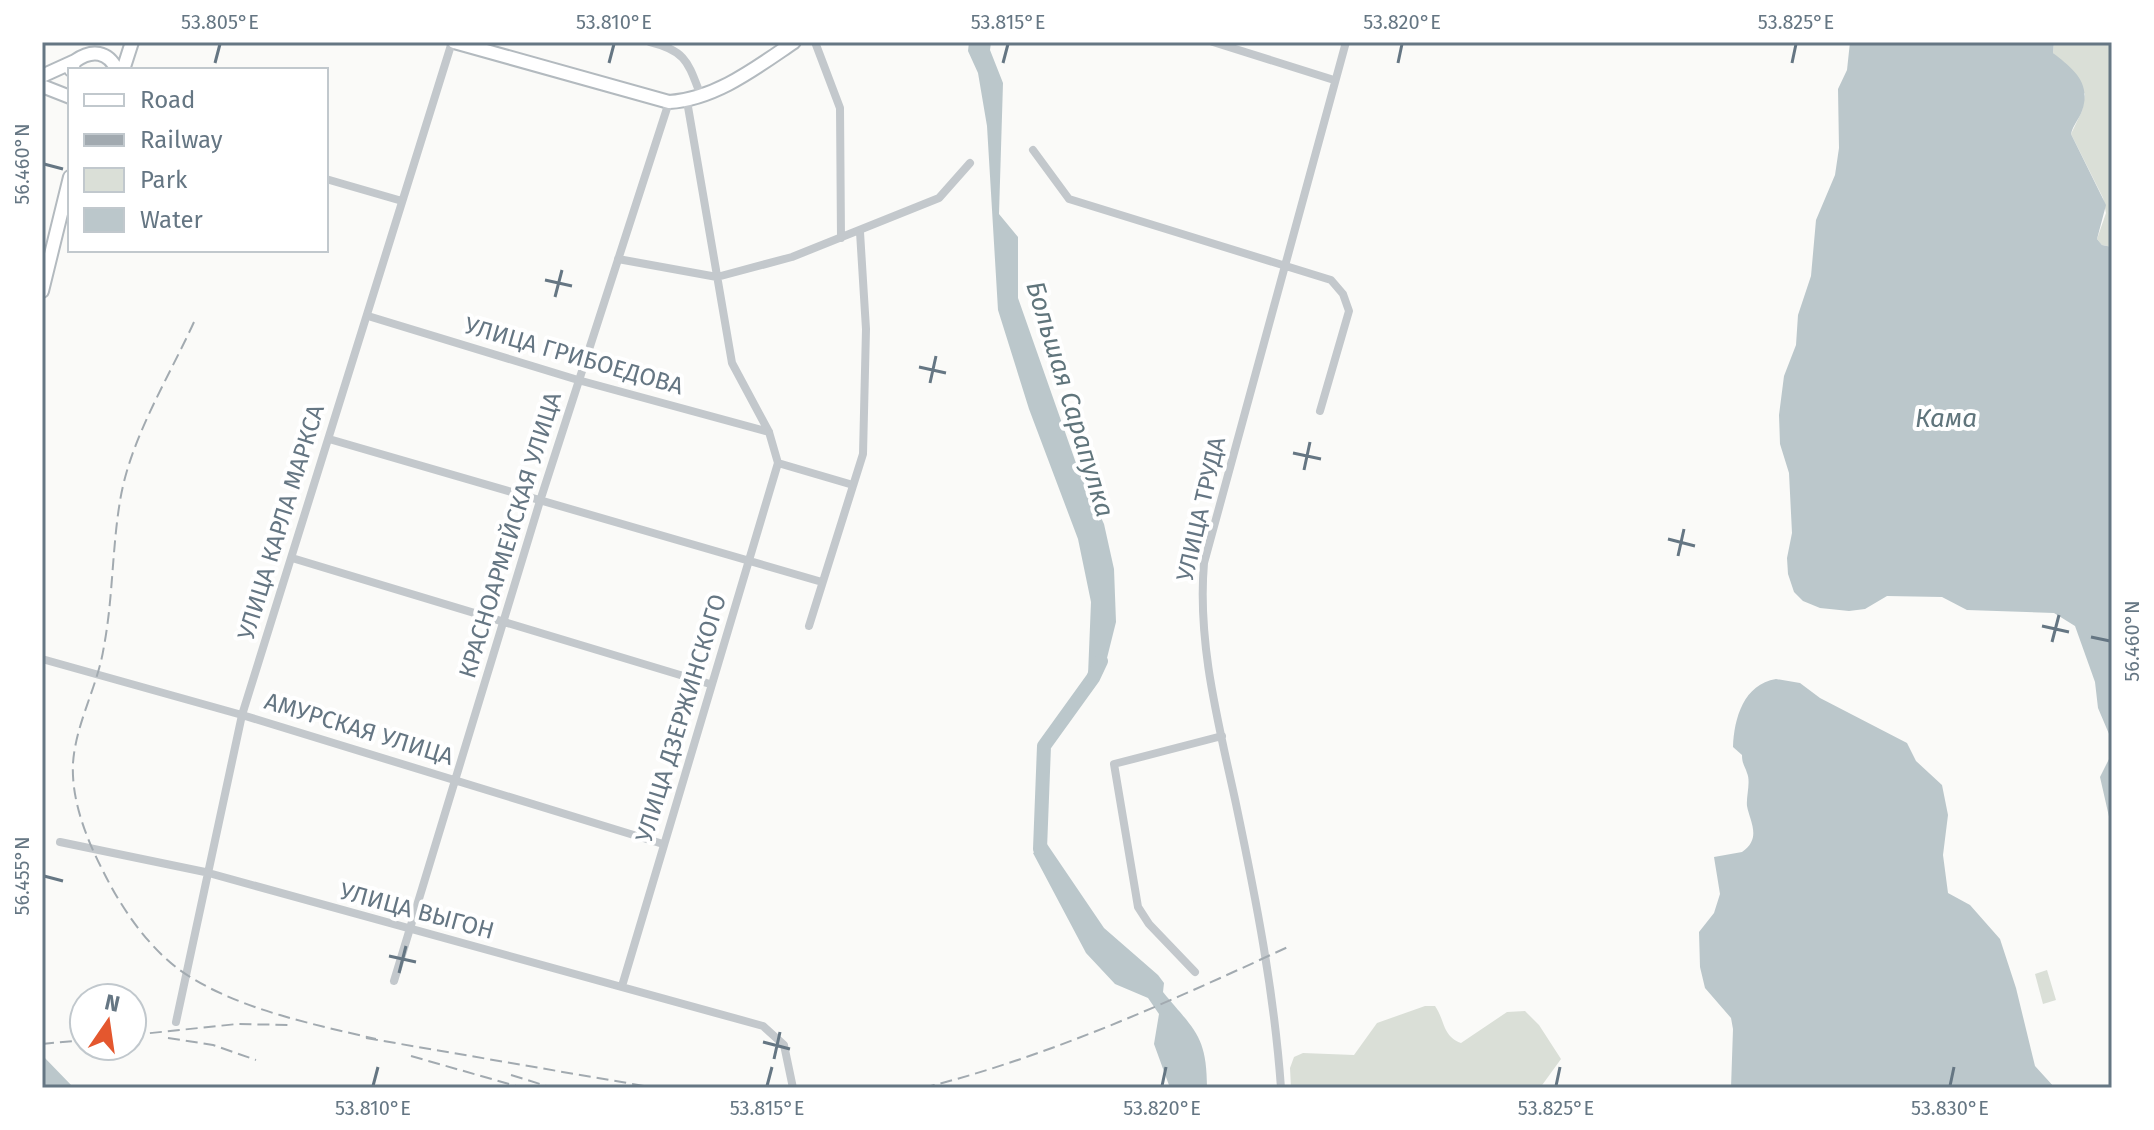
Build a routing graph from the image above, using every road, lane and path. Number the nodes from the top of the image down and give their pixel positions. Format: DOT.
graph roads {
  1 [pos="96,42"];
  2 [pos="132,42"];
  3 [pos="453,42"];
  4 [pos="650,42"];
  5 [pos="794,42"];
  6 [pos="815,42"];
  7 [pos="1213,42"];
  8 [pos="1346,42"];
  9 [pos="76,63"];
  10 [pos="118,68"];
  11 [pos="121,68"];
  12 [pos="42,76"];
  13 [pos="1334,80"];
  14 [pos="42,86"];
  15 [pos="68,96"];
  16 [pos="701,96"];
  17 [pos="687,101"];
  18 [pos="669,102"];
  19 [pos="1033,150"];
  20 [pos="970,163"];
  21 [pos="328,180"];
  22 [pos="68,185"];
  23 [pos="402,201"];
  24 [pos="860,232"];
  25 [pos="841,238"];
  26 [pos="618,259"];
  27 [pos="1284,268"];
  28 [pos="717,277"];
  29 [pos="42,291"];
  30 [pos="368,316"];
  31 [pos="578,380"];
  32 [pos="1320,411"];
  33 [pos="769,432"];
  34 [pos="329,439"];
  35 [pos="778,463"];
  36 [pos="853,485"];
  37 [pos="540,501"];
  38 [pos="292,558"];
  39 [pos="751,561"];
  40 [pos="822,582"];
  41 [pos="503,624"];
  42 [pos="809,626"];
  43 [pos="42,659"];
  44 [pos="710,684"];
  45 [pos="242,715"];
  46 [pos="1222,736"];
  47 [pos="457,780"];
  48 [pos="60,842"];
  49 [pos="663,844"];
  50 [pos="205,872"];
  51 [pos="407,930"];
  52 [pos="1195,972"];
  53 [pos="394,981"];
  54 [pos="622,986"];
  55 [pos="176,1022"];
  56 [pos="793,1088"];
  57 [pos="1281,1088"];
  1 -- 9 [label="main road"];
  2 -- 11 [label="main road"];
  3 -- 18 [label="main road"];
  3 -- 23 [label="street, УЛИЦА КАРЛА МАРКСА"];
  4 -- 16 [label="street"];
  5 -- 16 [label="main road"];
  6 -- 25 [label="street"];
  7 -- 13 [label="street"];
  8 -- 13 [label="street, УЛИЦА ТРУДА"];
  9 -- 10 [label="main road"];
  9 -- 12 [label="main road"];
  13 -- 27 [label="street, УЛИЦА ТРУДА"];
  14 -- 15 [label="main road"];
  16 -- 17 [label="main road"];
  17 -- 18 [label="main road"];
  17 -- 28 [label="street"];
  18 -- 26 [label="street, КРАСНОАРМЕЙСКАЯ УЛИЦА"];
  19 -- 27 [label="street"];
  20 -- 24 [label="street"];
  21 -- 23 [label="street"];
  22 -- 29 [label="main road"];
  23 -- 30 [label="street, УЛИЦА КАРЛА МАРКСА"];
  24 -- 25 [label="street"];
  24 -- 36 [label="street"];
  25 -- 28 [label="street"];
  26 -- 28 [label="street"];
  26 -- 31 [label="street, КРАСНОАРМЕЙСКАЯ УЛИЦА"];
  27 -- 32 [label="street"];
  27 -- 46 [label="street, УЛИЦА ТРУДА"];
  28 -- 33 [label="street"];
  30 -- 31 [label="street, УЛИЦА ГРИБОЕДОВА"];
  30 -- 34 [label="street, УЛИЦА КАРЛА МАРКСА"];
  31 -- 33 [label="street, УЛИЦА ГРИБОЕДОВА"];
  31 -- 37 [label="street, КРАСНОАРМЕЙСКАЯ УЛИЦА"];
  33 -- 35 [label="street"];
  34 -- 37 [label="street"];
  34 -- 38 [label="street, УЛИЦА КАРЛА МАРКСА"];
  35 -- 36 [label="street"];
  35 -- 39 [label="street, УЛИЦА ДЗЕРЖИНСКОГО"];
  36 -- 40 [label="street"];
  37 -- 39 [label="street"];
  37 -- 41 [label="street, КРАСНОАРМЕЙСКАЯ УЛИЦА"];
  38 -- 41 [label="street"];
  38 -- 45 [label="street, УЛИЦА КАРЛА МАРКСА"];
  39 -- 40 [label="street"];
  39 -- 44 [label="street, УЛИЦА ДЗЕРЖИНСКОГО"];
  40 -- 42 [label="street"];
  41 -- 44 [label="street"];
  41 -- 47 [label="street, КРАСНОАРМЕЙСКАЯ УЛИЦА"];
  43 -- 45 [label="street, АМУРСКАЯ УЛИЦА"];
  44 -- 49 [label="street, УЛИЦА ДЗЕРЖИНСКОГО"];
  45 -- 47 [label="street, АМУРСКАЯ УЛИЦА"];
  45 -- 50 [label="street, УЛИЦА КАРЛА МАРКСА"];
  46 -- 52 [label="street"];
  46 -- 57 [label="street, УЛИЦА ТРУДА"];
  47 -- 49 [label="street, АМУРСКАЯ УЛИЦА"];
  47 -- 51 [label="street, КРАСНОАРМЕЙСКАЯ УЛИЦА"];
  48 -- 50 [label="street, УЛИЦА ВЫГОН"];
  49 -- 54 [label="street, УЛИЦА ДЗЕРЖИНСКОГО"];
  50 -- 51 [label="street, УЛИЦА ВЫГОН"];
  50 -- 55 [label="street, УЛИЦА КАРЛА МАРКСА"];
  51 -- 53 [label="street, КРАСНОАРМЕЙСКАЯ УЛИЦА"];
  51 -- 54 [label="street, УЛИЦА ВЫГОН"];
  54 -- 56 [label="street, УЛИЦА ВЫГОН"];
}
